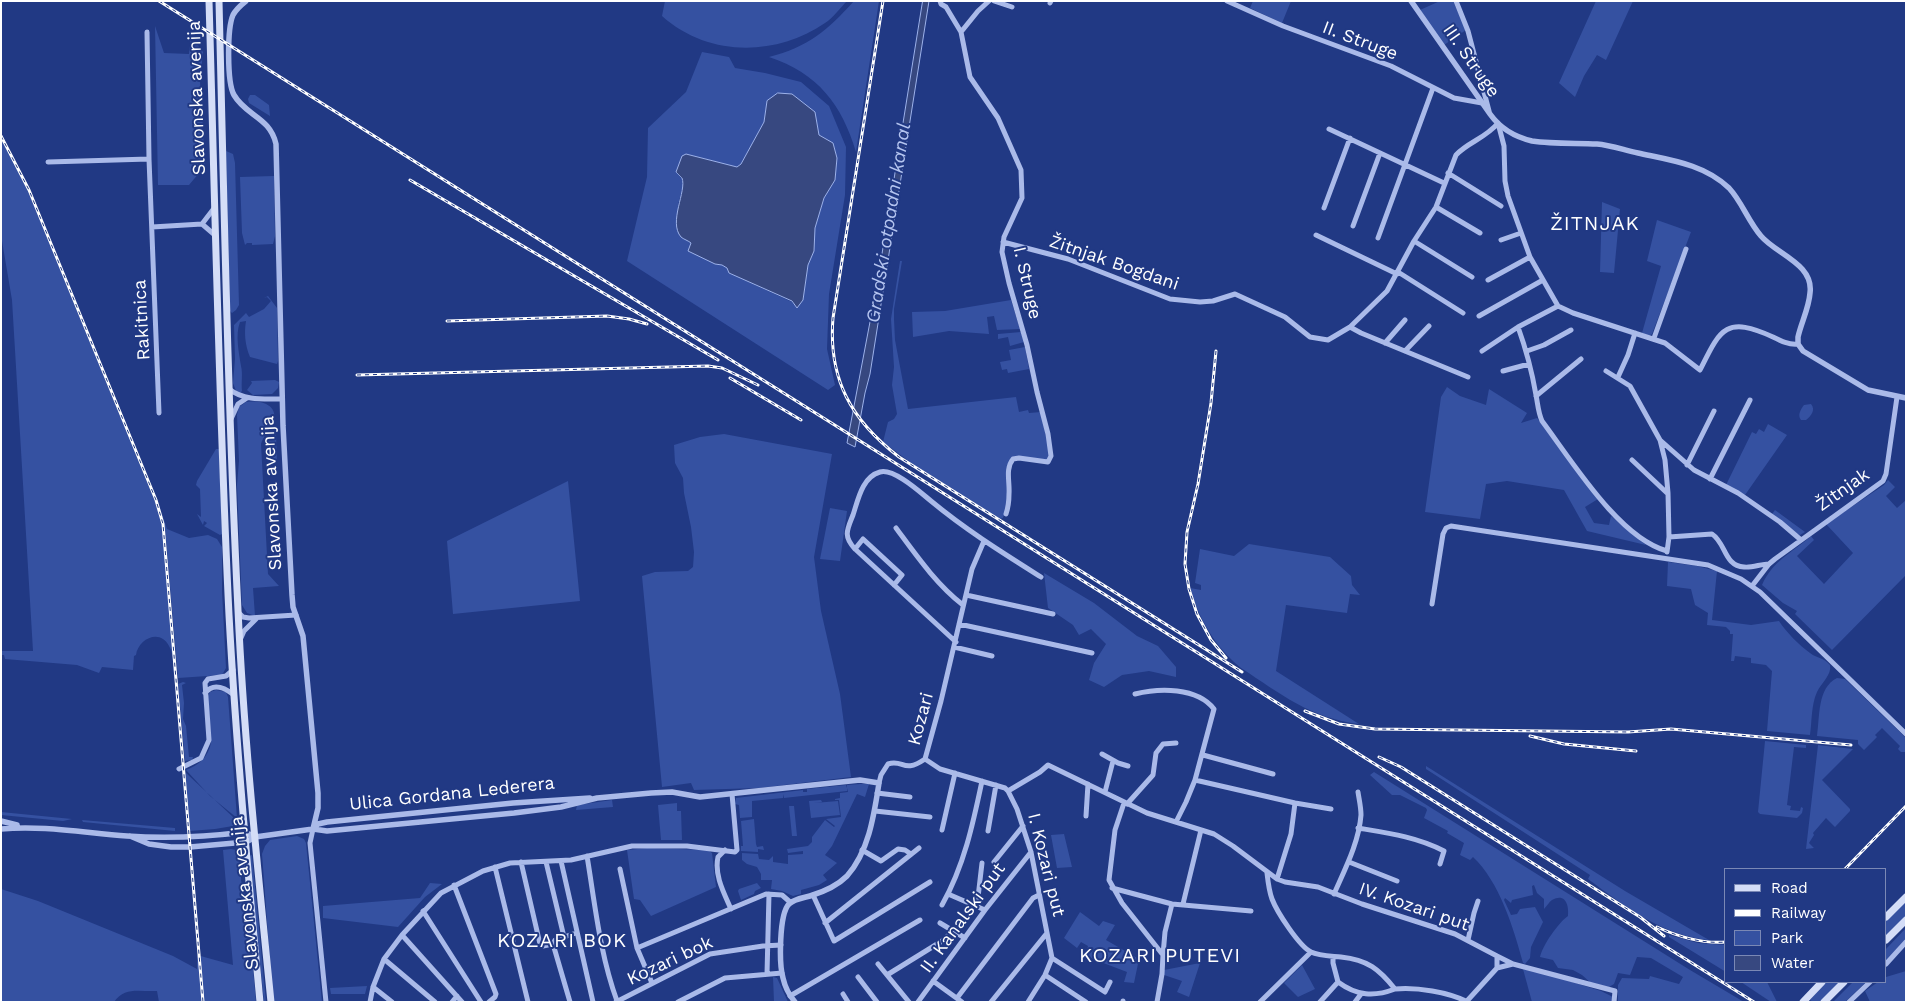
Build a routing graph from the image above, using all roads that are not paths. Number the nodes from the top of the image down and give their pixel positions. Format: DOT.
graph roads {
  1 [pos="209,1"];
  2 [pos="219,1"];
  3 [pos="246,1"];
  4 [pos="989,1"];
  5 [pos="994,1"];
  6 [pos="1227,1"];
  7 [pos="1410,1"];
  8 [pos="1456,1"];
  9 [pos="941,3"];
  10 [pos="1012,7"];
  11 [pos="147,32"];
  12 [pos="961,32"];
  13 [pos="1433,88"];
  14 [pos="1482,103"];
  15 [pos="1490,114"];
  16 [pos="1498,123"];
  17 [pos="1329,129"];
  18 [pos="1350,138"];
  19 [pos="1380,153"];
  20 [pos="150,159"];
  21 [pos="48,162"];
  22 [pos="1405,165"];
  23 [pos="1448,173"];
  24 [pos="1444,183"];
  25 [pos="1501,206"];
  26 [pos="215,207"];
  27 [pos="1436,207"];
  28 [pos="1324,208"];
  29 [pos="202,224"];
  30 [pos="1353,226"];
  31 [pos="152,227"];
  32 [pos="1480,233"];
  33 [pos="1521,233"];
  34 [pos="1316,235"];
  35 [pos="216,236"];
  36 [pos="1378,238"];
  37 [pos="1501,240"];
  38 [pos="1414,241"];
  39 [pos="1003,242"];
  40 [pos="1686,249"];
  41 [pos="1530,258"];
  42 [pos="1397,273"];
  43 [pos="1472,278"];
  44 [pos="1488,280"];
  45 [pos="1542,280"];
  46 [pos="1558,306"];
  47 [pos="1463,313"];
  48 [pos="1479,316"];
  49 [pos="1405,320"];
  50 [pos="1429,326"];
  51 [pos="1350,327"];
  52 [pos="1518,327"];
  53 [pos="1571,330"];
  54 [pos="1635,333"];
  55 [pos="1654,338"];
  56 [pos="1386,343"];
  57 [pos="1798,344"];
  58 [pos="1405,351"];
  59 [pos="1482,351"];
  60 [pos="1527,351"];
  61 [pos="1581,359"];
  62 [pos="1529,364"];
  63 [pos="1503,371"];
  64 [pos="1606,371"];
  65 [pos="1468,377"];
  66 [pos="1618,377"];
  67 [pos="229,389"];
  68 [pos="1536,396"];
  69 [pos="1897,397"];
  70 [pos="247,398"];
  71 [pos="1906,398"];
  72 [pos="282,399"];
  73 [pos="1750,400"];
  74 [pos="1714,411"];
  75 [pos="159,412"];
  76 [pos="231,420"];
  77 [pos="1660,440"];
  78 [pos="1632,460"];
  79 [pos="1687,465"];
  80 [pos="1710,479"];
  81 [pos="1668,493"];
  82 [pos="1006,514"];
  83 [pos="896,528"];
  84 [pos="1669,537"];
  85 [pos="1801,540"];
  86 [pos="984,541"];
  87 [pos="855,549"];
  88 [pos="1667,550"];
  89 [pos="1666,558"];
  90 [pos="1769,564"];
  91 [pos="1041,577"];
  92 [pos="894,585"];
  93 [pos="1752,586"];
  94 [pos="966,594"];
  95 [pos="1432,604"];
  96 [pos="963,606"];
  97 [pos="238,612"];
  98 [pos="1053,614"];
  99 [pos="296,615"];
  100 [pos="256,619"];
  101 [pos="960,624"];
  102 [pos="240,640"];
  103 [pos="955,644"];
  104 [pos="1092,653"];
  105 [pos="992,656"];
  106 [pos="233,670"];
  107 [pos="205,693"];
  108 [pos="1135,694"];
  109 [pos="234,695"];
  110 [pos="1906,734"];
  111 [pos="1176,742"];
  112 [pos="1102,754"];
  113 [pos="1203,755"];
  114 [pos="925,759"];
  115 [pos="1113,761"];
  116 [pos="1128,766"];
  117 [pos="179,769"];
  118 [pos="956,773"];
  119 [pos="1273,774"];
  120 [pos="1195,780"];
  121 [pos="982,781"];
  122 [pos="879,783"];
  123 [pos="1088,784"];
  124 [pos="996,786"];
  125 [pos="1008,790"];
  126 [pos="1105,792"];
  127 [pos="1358,792"];
  128 [pos="877,793"];
  129 [pos="732,794"];
  130 [pos="910,797"];
  131 [pos="597,798"];
  132 [pos="1294,803"];
  133 [pos="1126,804"];
  134 [pos="1331,809"];
  135 [pos="875,811"];
  136 [pos="317,813"];
  137 [pos="1086,816"];
  138 [pos="930,817"];
  139 [pos="1,821"];
  140 [pos="327,822"];
  141 [pos="1176,822"];
  142 [pos="1023,826"];
  143 [pos="21,827"];
  144 [pos="1358,828"];
  145 [pos="1,829"];
  146 [pos="313,829"];
  147 [pos="942,830"];
  148 [pos="1201,830"];
  149 [pos="988,831"];
  150 [pos="245,832"];
  151 [pos="130,836"];
  152 [pos="255,837"];
  153 [pos="246,842"];
  154 [pos="710,848"];
  155 [pos="919,848"];
  156 [pos="725,850"];
  157 [pos="862,850"];
  158 [pos="1031,852"];
  159 [pos="911,854"];
  160 [pos="587,856"];
  161 [pos="561,861"];
  162 [pos="521,862"];
  163 [pos="546,862"];
  164 [pos="994,862"];
  165 [pos="1348,862"];
  166 [pos="982,863"];
  167 [pos="717,864"];
  168 [pos="1440,864"];
  169 [pos="496,866"];
  170 [pos="620,869"];
  171 [pos="1267,873"];
  172 [pos="1277,879"];
  173 [pos="1397,881"];
  174 [pos="930,882"];
  175 [pos="454,885"];
  176 [pos="1112,888"];
  177 [pos="769,894"];
  178 [pos="948,894"];
  179 [pos="1334,894"];
  180 [pos="813,895"];
  181 [pos="1038,895"];
  182 [pos="1906,897"];
  183 [pos="1478,901"];
  184 [pos="790,902"];
  185 [pos="1172,904"];
  186 [pos="1183,904"];
  187 [pos="942,905"];
  188 [pos="977,906"];
  189 [pos="731,909"];
  190 [pos="985,910"];
  191 [pos="423,911"];
  192 [pos="1251,911"];
  193 [pos="1887,916"];
  194 [pos="920,920"];
  195 [pos="1906,920"];
  196 [pos="825,923"];
  197 [pos="940,923"];
  198 [pos="953,930"];
  199 [pos="576,933"];
  200 [pos="1047,933"];
  201 [pos="402,934"];
  202 [pos="564,937"];
  203 [pos="965,938"];
  204 [pos="1887,939"];
  205 [pos="1468,940"];
  206 [pos="1906,942"];
  207 [pos="553,944"];
  208 [pos="768,945"];
  209 [pos="781,945"];
  210 [pos="637,948"];
  211 [pos="1311,952"];
  212 [pos="1163,955"];
  213 [pos="1497,956"];
  214 [pos="1333,957"];
  215 [pos="1052,958"];
  216 [pos="384,960"];
  217 [pos="1887,963"];
  218 [pos="878,964"];
  219 [pos="1513,964"];
  220 [pos="1497,968"];
  221 [pos="782,973"];
  222 [pos="767,974"];
  223 [pos="887,975"];
  224 [pos="1045,975"];
  225 [pos="858,978"];
  226 [pos="934,982"];
  227 [pos="1110,982"];
  228 [pos="1338,982"];
  229 [pos="652,983"];
  230 [pos="1821,983"];
  231 [pos="1843,983"];
  232 [pos="1869,983"];
  233 [pos="373,988"];
  234 [pos="1395,989"];
  235 [pos="843,994"];
  236 [pos="1361,994"];
  237 [pos="457,996"];
  238 [pos="790,996"];
  239 [pos="959,1000"];
  240 [pos="1805,1000"];
  241 [pos="616,1001"];
  242 [pos="1467,1001"];
  243 [pos="260,1002"];
  244 [pos="271,1002"];
  245 [pos="326,1002"];
  246 [pos="370,1002"];
  247 [pos="392,1002"];
  248 [pos="435,1002"];
  249 [pos="452,1002"];
  250 [pos="462,1002"];
  251 [pos="481,1002"];
  252 [pos="489,1002"];
  253 [pos="528,1002"];
  254 [pos="570,1002"];
  255 [pos="593,1002"];
  256 [pos="678,1002"];
  257 [pos="795,1002"];
  258 [pos="848,1002"];
  259 [pos="877,1002"];
  260 [pos="909,1002"];
  261 [pos="918,1002"];
  262 [pos="990,1002"];
  263 [pos="1029,1002"];
  264 [pos="1086,1002"];
  265 [pos="1157,1002"];
  266 [pos="1260,1002"];
  267 [pos="1320,1002"];
  268 [pos="1355,1002"];
  269 [pos="1614,1002"];
  270 [pos="1824,1002"];
  271 [pos="1848,1002"];
  1 -- 26 [label="main road, Slavonska avenija"];
  2 -- 67 [label="main road, Slavonska avenija"];
  3 -- 72 [label="street, Slavonska avenija"];
  4 -- 12 [label="street"];
  5 -- 10 [label="street"];
  6 -- 13 [label="street, II. Struge"];
  7 -- 14 [label="street, III. Struge"];
  8 -- 15 [label="street"];
  9 -- 12 [label="street, I. Struge"];
  11 -- 20 [label="street, Rakitnica"];
  12 -- 39 [label="street, I. Struge"];
  13 -- 14 [label="street, II. Struge"];
  13 -- 22 [label="street"];
  14 -- 15 [label="street, III. Struge"];
  15 -- 16 [label="street, III. Struge"];
  16 -- 23 [label="street, Žitnjak Bogdani"];
  16 -- 33 [label="street"];
  16 -- 57 [label="street, III. Struge"];
  17 -- 18 [label="street"];
  18 -- 19 [label="street"];
  18 -- 28 [label="street"];
  19 -- 22 [label="street"];
  19 -- 30 [label="street"];
  20 -- 21 [label="street"];
  20 -- 31 [label="street, Rakitnica"];
  22 -- 24 [label="street"];
  22 -- 36 [label="street"];
  23 -- 24 [label="street, Žitnjak Bogdani"];
  23 -- 25 [label="street"];
  24 -- 27 [label="street, Žitnjak Bogdani"];
  26 -- 29 [label="street"];
  26 -- 35 [label="main road, Slavonska avenija"];
  27 -- 32 [label="street"];
  27 -- 38 [label="street, Žitnjak Bogdani"];
  29 -- 31 [label="street"];
  29 -- 35 [label="street"];
  31 -- 75 [label="street, Rakitnica"];
  33 -- 37 [label="street"];
  33 -- 41 [label="street"];
  34 -- 42 [label="street"];
  35 -- 106 [label="main road, Slavonska avenija"];
  38 -- 42 [label="street, Žitnjak Bogdani"];
  38 -- 43 [label="street"];
  39 -- 51 [label="street, Žitnjak Bogdani"];
  39 -- 82 [label="street, I. Struge"];
  40 -- 55 [label="street"];
  41 -- 44 [label="street"];
  41 -- 45 [label="street"];
  42 -- 47 [label="street"];
  42 -- 51 [label="street, Žitnjak Bogdani"];
  45 -- 46 [label="street"];
  45 -- 48 [label="street"];
  46 -- 52 [label="street"];
  46 -- 54 [label="street"];
  49 -- 56 [label="street"];
  50 -- 58 [label="street"];
  51 -- 56 [label="street"];
  52 -- 59 [label="street"];
  52 -- 60 [label="street"];
  53 -- 60 [label="street"];
  54 -- 55 [label="street"];
  54 -- 66 [label="street"];
  55 -- 57 [label="street"];
  56 -- 58 [label="street"];
  57 -- 69 [label="street"];
  58 -- 65 [label="street"];
  60 -- 62 [label="street"];
  61 -- 68 [label="street"];
  62 -- 63 [label="street"];
  62 -- 68 [label="street"];
  64 -- 66 [label="street"];
  66 -- 77 [label="street"];
  67 -- 70 [label="street"];
  67 -- 76 [label="main road, Slavonska avenija"];
  68 -- 88 [label="street"];
  69 -- 71 [label="street"];
  69 -- 85 [label="street, Žitnjak"];
  70 -- 72 [label="street"];
  70 -- 76 [label="street"];
  72 -- 99 [label="street, Slavonska avenija"];
  73 -- 80 [label="street"];
  74 -- 79 [label="street"];
  76 -- 97 [label="main road, Slavonska avenija"];
  77 -- 79 [label="street"];
  77 -- 81 [label="street"];
  78 -- 81 [label="street"];
  79 -- 80 [label="street"];
  80 -- 85 [label="street"];
  81 -- 84 [label="street"];
  83 -- 96 [label="street"];
  84 -- 88 [label="street"];
  84 -- 90 [label="street"];
  85 -- 90 [label="street, Žitnjak"];
  86 -- 87 [label="street"];
  86 -- 91 [label="street"];
  86 -- 94 [label="street, Kozari"];
  87 -- 92 [label="street"];
  87 -- 92 [label="street"];
  88 -- 89 [label="street"];
  89 -- 93 [label="street"];
  89 -- 95 [label="street"];
  90 -- 93 [label="street, Žitnjak"];
  92 -- 103 [label="street"];
  93 -- 110 [label="street"];
  94 -- 96 [label="street, Kozari"];
  94 -- 98 [label="street"];
  96 -- 101 [label="street, Kozari"];
  97 -- 100 [label="street"];
  97 -- 102 [label="main road, Slavonska avenija"];
  99 -- 100 [label="street"];
  99 -- 136 [label="street, Slavonska avenija"];
  100 -- 102 [label="street"];
  101 -- 103 [label="street, Kozari"];
  101 -- 104 [label="street"];
  102 -- 152 [label="main road, Slavonska avenija"];
  103 -- 105 [label="street"];
  103 -- 114 [label="street, Kozari"];
  106 -- 107 [label="street"];
  106 -- 109 [label="main road, Slavonska avenija"];
  107 -- 109 [label="street"];
  107 -- 117 [label="street"];
  108 -- 113 [label="street"];
  109 -- 150 [label="main road, Slavonska avenija"];
  111 -- 133 [label="street"];
  112 -- 115 [label="street"];
  113 -- 119 [label="street"];
  113 -- 120 [label="street"];
  114 -- 118 [label="street"];
  114 -- 122 [label="street, Kozari"];
  115 -- 116 [label="street"];
  115 -- 126 [label="street"];
  118 -- 121 [label="street"];
  118 -- 147 [label="street"];
  120 -- 132 [label="street"];
  120 -- 141 [label="street"];
  121 -- 124 [label="street"];
  121 -- 178 [label="street"];
  122 -- 128 [label="street, Kozari"];
  122 -- 129 [label="street, Ulica Gordana Lederera"];
  123 -- 125 [label="street, IV. Kozari put"];
  123 -- 126 [label="street, IV. Kozari put"];
  123 -- 137 [label="street"];
  124 -- 125 [label="street"];
  124 -- 149 [label="street"];
  125 -- 142 [label="street, I. Kozari put"];
  126 -- 133 [label="street, IV. Kozari put"];
  127 -- 144 [label="street"];
  128 -- 130 [label="street"];
  128 -- 135 [label="street, Kozari"];
  129 -- 131 [label="street, Ulica Gordana Lederera"];
  129 -- 156 [label="street"];
  131 -- 140 [label="street, Ulica Gordana Lederera"];
  131 -- 146 [label="street, Ulica Gordana Lederera"];
  132 -- 134 [label="street"];
  132 -- 172 [label="street"];
  133 -- 141 [label="street, IV. Kozari put"];
  133 -- 176 [label="street"];
  135 -- 138 [label="street"];
  135 -- 157 [label="street, Kozari"];
  136 -- 140 [label="street"];
  136 -- 146 [label="street, Slavonska avenija"];
  139 -- 143 [label="street"];
  140 -- 146 [label="street, Ulica Gordana Lederera"];
  141 -- 148 [label="street, IV. Kozari put"];
  142 -- 158 [label="street, I. Kozari put"];
  142 -- 164 [label="street"];
  143 -- 145 [label="street"];
  143 -- 151 [label="street"];
  144 -- 165 [label="street"];
  144 -- 168 [label="street"];
  146 -- 152 [label="street, Ulica Gordana Lederera"];
  146 -- 245 [label="street, Slavonska avenija"];
  148 -- 171 [label="street, IV. Kozari put"];
  148 -- 186 [label="street"];
  150 -- 151 [label="street"];
  150 -- 152 [label="street"];
  150 -- 153 [label="main road, Slavonska avenija"];
  151 -- 153 [label="street"];
  152 -- 153 [label="street"];
  152 -- 244 [label="main road, Slavonska avenija"];
  153 -- 243 [label="main road, Slavonska avenija"];
  154 -- 156 [label="street"];
  154 -- 160 [label="street"];
  154 -- 167 [label="street"];
  155 -- 159 [label="street"];
  156 -- 167 [label="street"];
  157 -- 159 [label="street"];
  157 -- 180 [label="street"];
  158 -- 181 [label="street, I. Kozari put"];
  158 -- 190 [label="street, II. Kanalski put"];
  159 -- 196 [label="street"];
  160 -- 161 [label="street"];
  160 -- 241 [label="street"];
  161 -- 163 [label="street"];
  161 -- 199 [label="street"];
  162 -- 163 [label="street"];
  162 -- 169 [label="street"];
  162 -- 207 [label="street"];
  163 -- 202 [label="street"];
  165 -- 173 [label="street"];
  165 -- 179 [label="street"];
  166 -- 188 [label="street"];
  167 -- 189 [label="street"];
  169 -- 175 [label="street"];
  169 -- 253 [label="street"];
  170 -- 210 [label="street"];
  171 -- 172 [label="street, IV. Kozari put"];
  171 -- 211 [label="street"];
  172 -- 179 [label="street, IV. Kozari put"];
  174 -- 196 [label="street"];
  175 -- 191 [label="street"];
  175 -- 252 [label="street"];
  176 -- 185 [label="street"];
  176 -- 212 [label="street"];
  177 -- 184 [label="street"];
  177 -- 189 [label="street"];
  177 -- 208 [label="street"];
  178 -- 187 [label="street"];
  178 -- 188 [label="street"];
  179 -- 205 [label="street, IV. Kozari put"];
  180 -- 184 [label="street"];
  180 -- 196 [label="street"];
  181 -- 200 [label="street, I. Kozari put"];
  181 -- 239 [label="street"];
  182 -- 193 [label="main road"];
  183 -- 205 [label="street"];
  184 -- 209 [label="street"];
  185 -- 186 [label="street"];
  185 -- 212 [label="street"];
  186 -- 192 [label="street"];
  188 -- 190 [label="street"];
  189 -- 210 [label="street"];
  190 -- 203 [label="street, II. Kanalski put"];
  191 -- 201 [label="street"];
  191 -- 251 [label="street"];
  194 -- 238 [label="street"];
  195 -- 204 [label="main road"];
  197 -- 198 [label="street"];
  198 -- 203 [label="street"];
  198 -- 223 [label="street"];
  199 -- 202 [label="street"];
  199 -- 255 [label="street"];
  200 -- 215 [label="street, I. Kozari put"];
  200 -- 262 [label="street"];
  201 -- 216 [label="street"];
  201 -- 237 [label="street"];
  202 -- 207 [label="street"];
  203 -- 226 [label="street, II. Kanalski put"];
  205 -- 213 [label="street, IV. Kozari put"];
  206 -- 217 [label="street"];
  207 -- 254 [label="street"];
  208 -- 209 [label="street, Kozari bok"];
  208 -- 222 [label="street"];
  208 -- 229 [label="street, Kozari bok"];
  209 -- 221 [label="street"];
  210 -- 229 [label="street"];
  211 -- 214 [label="street"];
  211 -- 266 [label="street"];
  212 -- 265 [label="street"];
  213 -- 219 [label="street, IV. Kozari put"];
  213 -- 220 [label="street"];
  214 -- 228 [label="street"];
  214 -- 234 [label="street"];
  215 -- 224 [label="street"];
  215 -- 227 [label="street"];
  216 -- 233 [label="street"];
  216 -- 248 [label="street"];
  218 -- 223 [label="street"];
  219 -- 220 [label="street"];
  219 -- 269 [label="street, IV. Kozari put"];
  220 -- 242 [label="street"];
  221 -- 222 [label="street"];
  221 -- 238 [label="street"];
  222 -- 256 [label="street"];
  223 -- 260 [label="street"];
  224 -- 263 [label="street"];
  224 -- 264 [label="street"];
  225 -- 259 [label="street"];
  226 -- 239 [label="street"];
  226 -- 261 [label="street, II. Kanalski put"];
  228 -- 236 [label="street"];
  228 -- 267 [label="street"];
  229 -- 241 [label="street, Kozari bok"];
  230 -- 240 [label="main road"];
  231 -- 270 [label="main road"];
  232 -- 271 [label="street"];
  233 -- 246 [label="street"];
  233 -- 247 [label="street"];
  234 -- 236 [label="street"];
  234 -- 242 [label="street"];
  235 -- 258 [label="street"];
  236 -- 268 [label="street"];
  237 -- 249 [label="street"];
  237 -- 250 [label="street"];
  238 -- 257 [label="street"];
}
